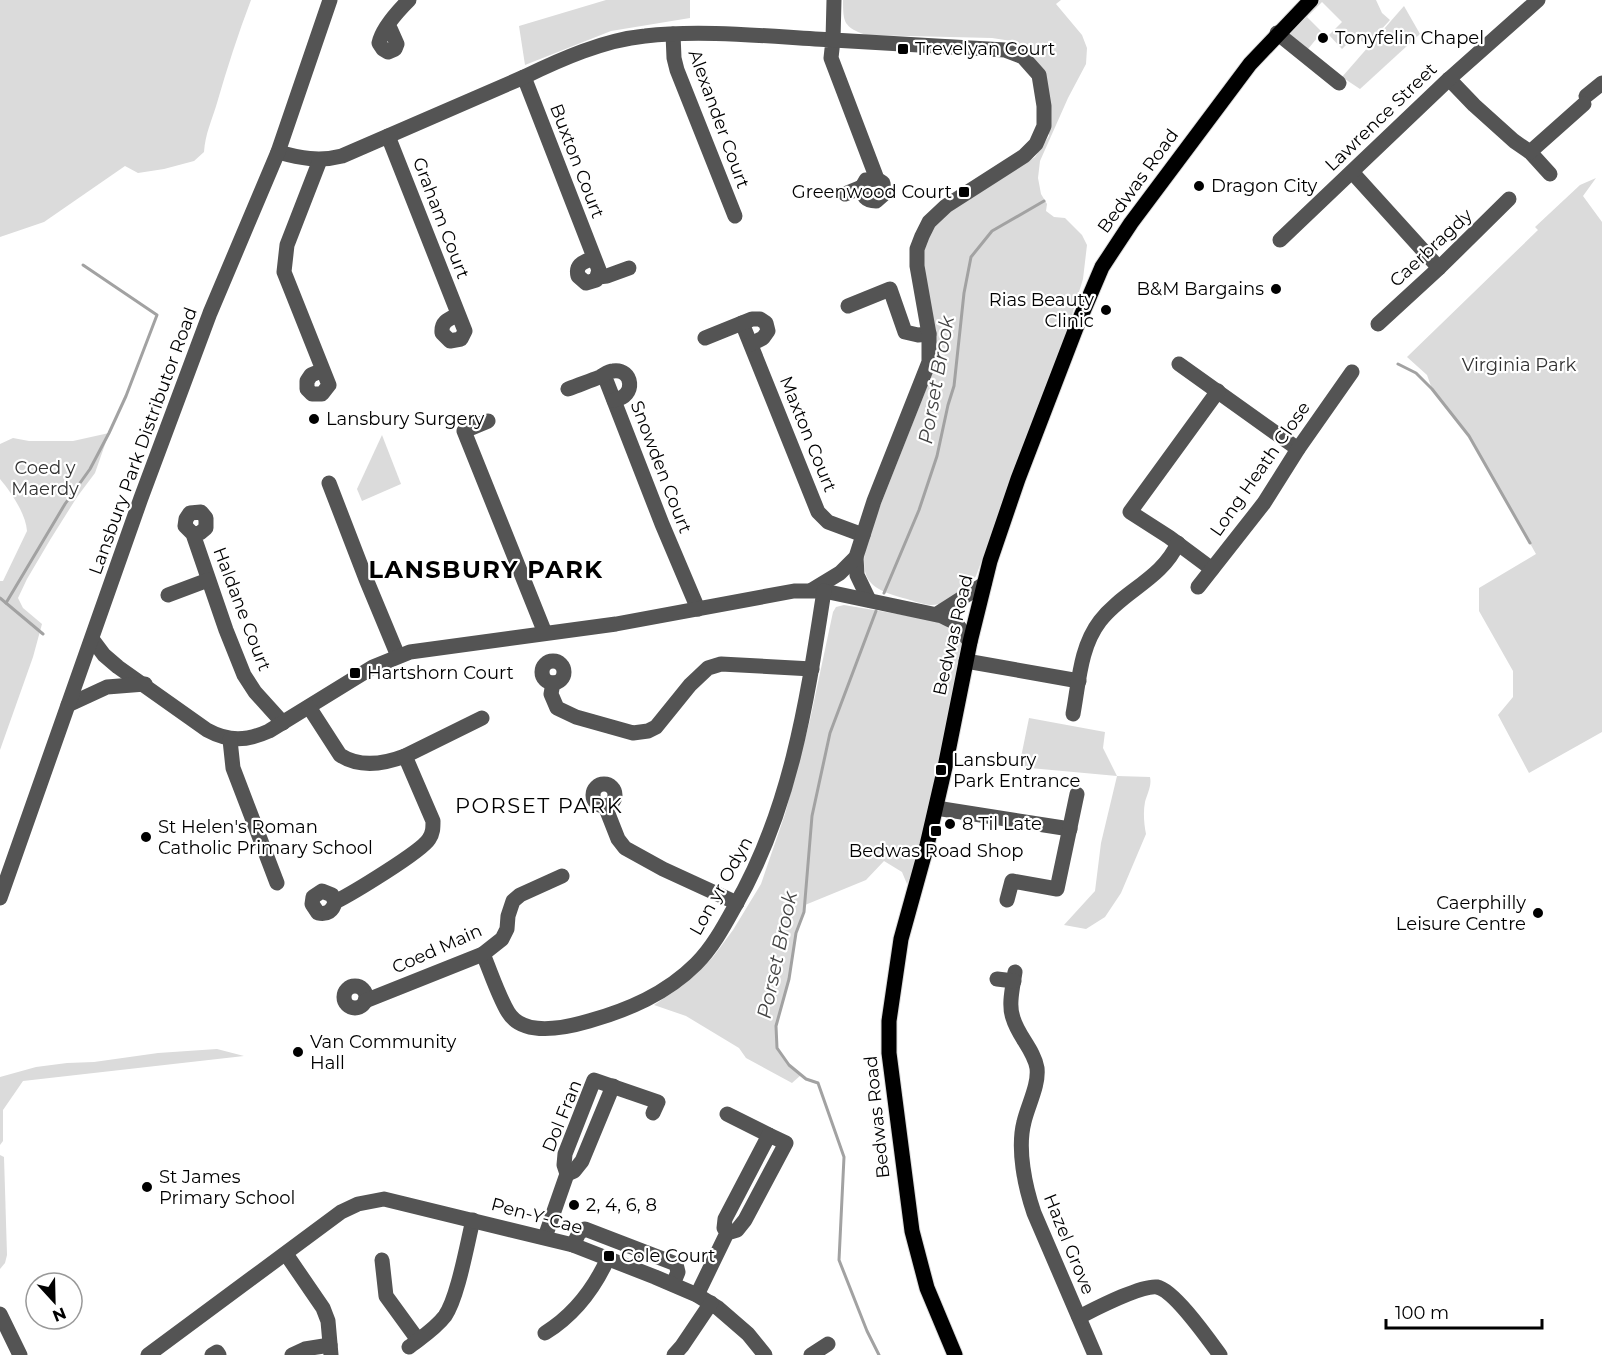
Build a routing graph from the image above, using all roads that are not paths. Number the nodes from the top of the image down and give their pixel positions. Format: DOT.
graph roads {
  1 [pos="330,0"];
  2 [pos="409,0"];
  3 [pos="834,0"];
  4 [pos="1311,0"];
  5 [pos="1538,0"];
  6 [pos="389,26"];
  7 [pos="1277,33"];
  8 [pos="673,34"];
  9 [pos="833,40"];
  10 [pos="524,77"];
  11 [pos="1449,79"];
  12 [pos="1339,82"];
  13 [pos="1602,83"];
  14 [pos="388,136"];
  15 [pos="278,152"];
  16 [pos="1530,152"];
  17 [pos="320,159"];
  18 [pos="1352,172"];
  19 [pos="1550,174"];
  20 [pos="845,194"];
  21 [pos="1509,199"];
  22 [pos="735,216"];
  23 [pos="1280,240"];
  24 [pos="628,268"];
  25 [pos="1439,268"];
  26 [pos="848,306"];
  27 [pos="458,315"];
  28 [pos="742,323"];
  29 [pos="1378,324"];
  30 [pos="929,334"];
  31 [pos="705,338"];
  32 [pos="751,344"];
  33 [pos="1179,364"];
  34 [pos="323,370"];
  35 [pos="1352,372"];
  36 [pos="604,375"];
  37 [pos="568,389"];
  38 [pos="1218,391"];
  39 [pos="614,400"];
  40 [pos="488,421"];
  41 [pos="1298,449"];
  42 [pos="330,483"];
  43 [pos="193,534"];
  44 [pos="863,535"];
  45 [pos="1178,543"];
  46 [pos="856,557"];
  47 [pos="1212,569"];
  48 [pos="208,580"];
  49 [pos="984,584"];
  50 [pos="1198,587"];
  51 [pos="818,590"];
  52 [pos="168,595"];
  53 [pos="869,600"];
  54 [pos="698,609"];
  55 [pos="937,614"];
  56 [pos="545,633"];
  57 [pos="92,639"];
  58 [pos="970,642"];
  59 [pos="398,656"];
  60 [pos="966,661"];
  61 [pos="812,669"];
  62 [pos="1079,681"];
  63 [pos="553,683"];
  64 [pos="145,684"];
  65 [pos="68,705"];
  66 [pos="309,707"];
  67 [pos="1073,714"];
  68 [pos="482,718"];
  69 [pos="283,723"];
  70 [pos="230,740"];
  71 [pos="405,756"];
  72 [pos="1077,794"];
  73 [pos="605,806"];
  74 [pos="936,808"];
  75 [pos="1070,829"];
  76 [pos="562,876"];
  77 [pos="277,883"];
  78 [pos="0,898"];
  79 [pos="1007,900"];
  80 [pos="334,902"];
  81 [pos="737,903"];
  82 [pos="483,954"];
  83 [pos="998,979"];
  84 [pos="365,1001"];
  85 [pos="653,1113"];
  86 [pos="727,1114"];
  87 [pos="473,1220"];
  88 [pos="545,1237"];
  89 [pos="573,1245"];
  90 [pos="286,1254"];
  91 [pos="608,1258"];
  92 [pos="382,1260"];
  93 [pos="673,1284"];
  94 [pos="697,1295"];
  95 [pos="711,1303"];
  96 [pos="0,1314"];
  97 [pos="1078,1317"];
  98 [pos="545,1333"];
  99 [pos="828,1344"];
  100 [pos="331,1350"];
  101 [pos="20,1355"];
  102 [pos="148,1355"];
  103 [pos="212,1355"];
  104 [pos="219,1355"];
  105 [pos="292,1355"];
  106 [pos="674,1355"];
  107 [pos="765,1355"];
  108 [pos="811,1355"];
  109 [pos="955,1355"];
  110 [pos="1095,1355"];
  111 [pos="1220,1355"];
  1 -- 15 [label="street, Lansbury Park Distributor Road"];
  2 -- 6 [label="street"];
  3 -- 9 [label="street"];
  4 -- 7 [label="main road, Bedwas Road"];
  5 -- 11 [label="street, Lawrence Street"];
  7 -- 12 [label="street"];
  7 -- 49 [label="main road, Bedwas Road"];
  8 -- 9 [label="street"];
  8 -- 10 [label="street"];
  8 -- 22 [label="street, Alexander Court"];
  9 -- 20 [label="street"];
  9 -- 30 [label="street"];
  10 -- 14 [label="street"];
  10 -- 24 [label="street, Buxton Court"];
  11 -- 16 [label="street"];
  11 -- 18 [label="street, Lawrence Street"];
  13 -- 16 [label="street"];
  14 -- 17 [label="street"];
  14 -- 27 [label="street, Graham Court"];
  15 -- 17 [label="street"];
  15 -- 57 [label="street, Lansbury Park Distributor Road"];
  16 -- 19 [label="street"];
  17 -- 34 [label="street"];
  18 -- 23 [label="street, Lawrence Street"];
  18 -- 25 [label="street"];
  21 -- 25 [label="street, Caerbragdy"];
  25 -- 29 [label="street, Caerbragdy"];
  26 -- 30 [label="street"];
  28 -- 31 [label="street"];
  28 -- 32 [label="street, Maxton Court"];
  28 -- 32 [label="street"];
  30 -- 44 [label="street"];
  32 -- 44 [label="street, Maxton Court"];
  33 -- 38 [label="street"];
  35 -- 41 [label="street, Long Heath Close"];
  36 -- 37 [label="street"];
  36 -- 39 [label="street, Snowden Court"];
  36 -- 39 [label="street"];
  38 -- 41 [label="street"];
  38 -- 45 [label="street"];
  39 -- 54 [label="street, Snowden Court"];
  40 -- 56 [label="street"];
  41 -- 47 [label="street, Long Heath Close"];
  42 -- 59 [label="street"];
  43 -- 48 [label="street, Haldane Court"];
  44 -- 46 [label="street"];
  45 -- 47 [label="street"];
  45 -- 62 [label="street"];
  46 -- 51 [label="street"];
  46 -- 53 [label="street"];
  47 -- 50 [label="street, Long Heath Close"];
  48 -- 52 [label="street"];
  48 -- 69 [label="street, Haldane Court"];
  49 -- 55 [label="street"];
  49 -- 58 [label="main road, Bedwas Road"];
  51 -- 53 [label="street"];
  51 -- 54 [label="street"];
  51 -- 61 [label="street, Lon yr Odyn"];
  53 -- 55 [label="street"];
  54 -- 56 [label="street"];
  55 -- 58 [label="street"];
  56 -- 59 [label="street"];
  57 -- 64 [label="street"];
  57 -- 65 [label="street, Lansbury Park Distributor Road"];
  58 -- 60 [label="main road, Bedwas Road"];
  59 -- 66 [label="street"];
  60 -- 62 [label="street"];
  60 -- 74 [label="main road, Bedwas Road"];
  61 -- 63 [label="street"];
  61 -- 81 [label="street, Lon yr Odyn"];
  62 -- 67 [label="street"];
  64 -- 65 [label="street"];
  64 -- 70 [label="street"];
  65 -- 78 [label="street, Lansbury Park Distributor Road"];
  66 -- 69 [label="street"];
  66 -- 71 [label="street"];
  68 -- 71 [label="street"];
  69 -- 70 [label="street"];
  70 -- 77 [label="street"];
  71 -- 80 [label="street"];
  72 -- 75 [label="street"];
  73 -- 81 [label="street"];
  74 -- 75 [label="street"];
  74 -- 109 [label="main road, Bedwas Road"];
  75 -- 79 [label="street"];
  76 -- 82 [label="street, Coed Main"];
  81 -- 82 [label="street, Lon yr Odyn"];
  82 -- 84 [label="street, Coed Main"];
  83 -- 97 [label="street, Hazel Grove"];
  85 -- 88 [label="street, Dol Fran"];
  86 -- 94 [label="street"];
  87 -- 88 [label="street, Pen-Y-Cae"];
  87 -- 90 [label="street, Pen-Y-Cae"];
  87 -- 92 [label="street"];
  88 -- 89 [label="street, Pen-Y-Cae"];
  89 -- 91 [label="street, Pen-Y-Cae"];
  89 -- 93 [label="street"];
  90 -- 100 [label="street"];
  90 -- 102 [label="street, Pen-Y-Cae"];
  91 -- 93 [label="street, Pen-Y-Cae"];
  91 -- 98 [label="street"];
  93 -- 94 [label="street, Pen-Y-Cae"];
  94 -- 95 [label="street, Pen-Y-Cae"];
  95 -- 106 [label="street"];
  95 -- 107 [label="street, Pen-Y-Cae"];
  96 -- 101 [label="street"];
  97 -- 110 [label="street, Hazel Grove"];
  97 -- 111 [label="street"];
  99 -- 108 [label="street"];
  100 -- 105 [label="street"];
  103 -- 104 [label="street"];
}
